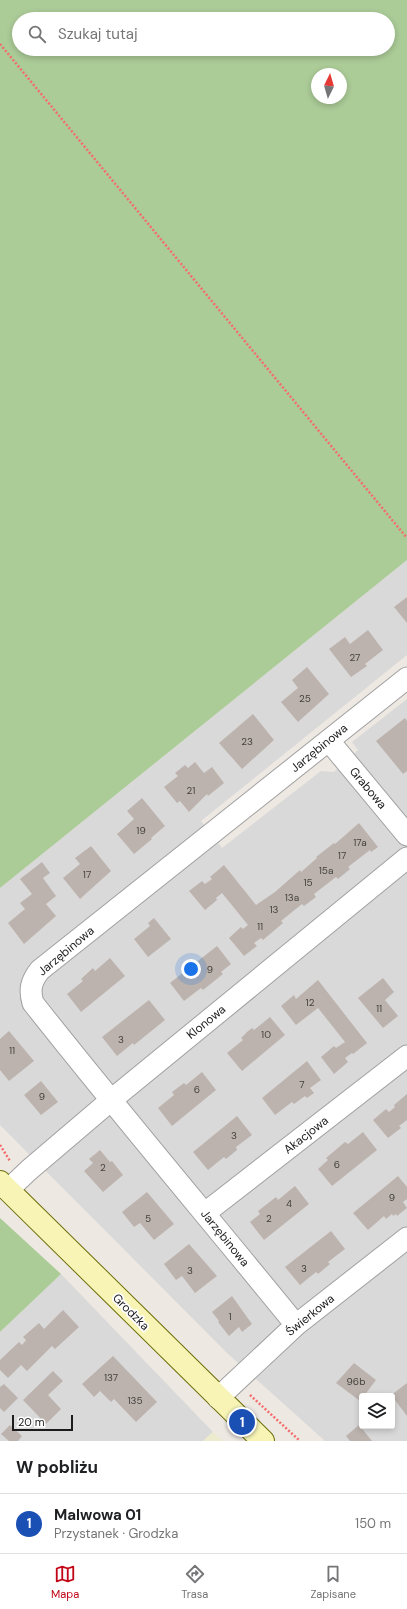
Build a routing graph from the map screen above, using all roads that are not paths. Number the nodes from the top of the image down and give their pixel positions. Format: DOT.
graph roads {
  1 [pos="407,678"];
  2 [pos="329,741"];
  3 [pos="407,834"];
  4 [pos="407,858"];
  5 [pos="407,1056"];
  6 [pos="110,1101"];
  7 [pos="4,1186"];
  8 [pos="205,1214"];
  9 [pos="407,1238"];
  10 [pos="296,1325"];
  11 [pos="218,1398"];
  12 [pos="263,1441"];
  1 -- 2 [label="street, Jarzębinowa"];
  2 -- 3 [label="street, Grabowa"];
  2 -- 6 [label="street, Jarzębinowa"];
  4 -- 6 [label="street, Klonowa"];
  5 -- 8 [label="street, Akacjowa"];
  6 -- 7 [label="street, Klonowa"];
  6 -- 8 [label="street, Jarzębinowa"];
  7 -- 11 [label="street, Grodzka"];
  8 -- 10 [label="street, Jarzębinowa"];
  9 -- 10 [label="street, Świerkowa"];
  10 -- 11 [label="street, Świerkowa"];
  11 -- 12 [label="street, Grodzka"];
}
